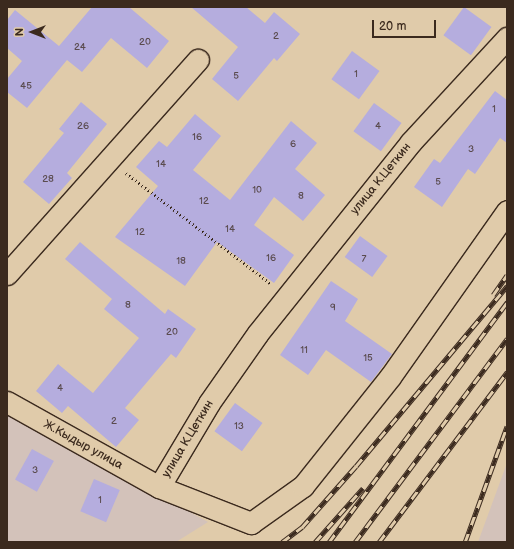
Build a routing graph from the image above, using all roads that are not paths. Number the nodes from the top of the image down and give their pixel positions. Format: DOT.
graph roads {
  1 [pos="507,38"];
  2 [pos="198,60"];
  3 [pos="507,211"];
  4 [pos="7,274"];
  5 [pos="7,402"];
  6 [pos="160,487"];
  1 -- 6 [label="street, улица К.Цеткин"];
  2 -- 4 [label="street"];
  3 -- 6 [label="street, улица К.Цеткин"];
  5 -- 6 [label="street, Ж.Кыдыр улица"];
}
